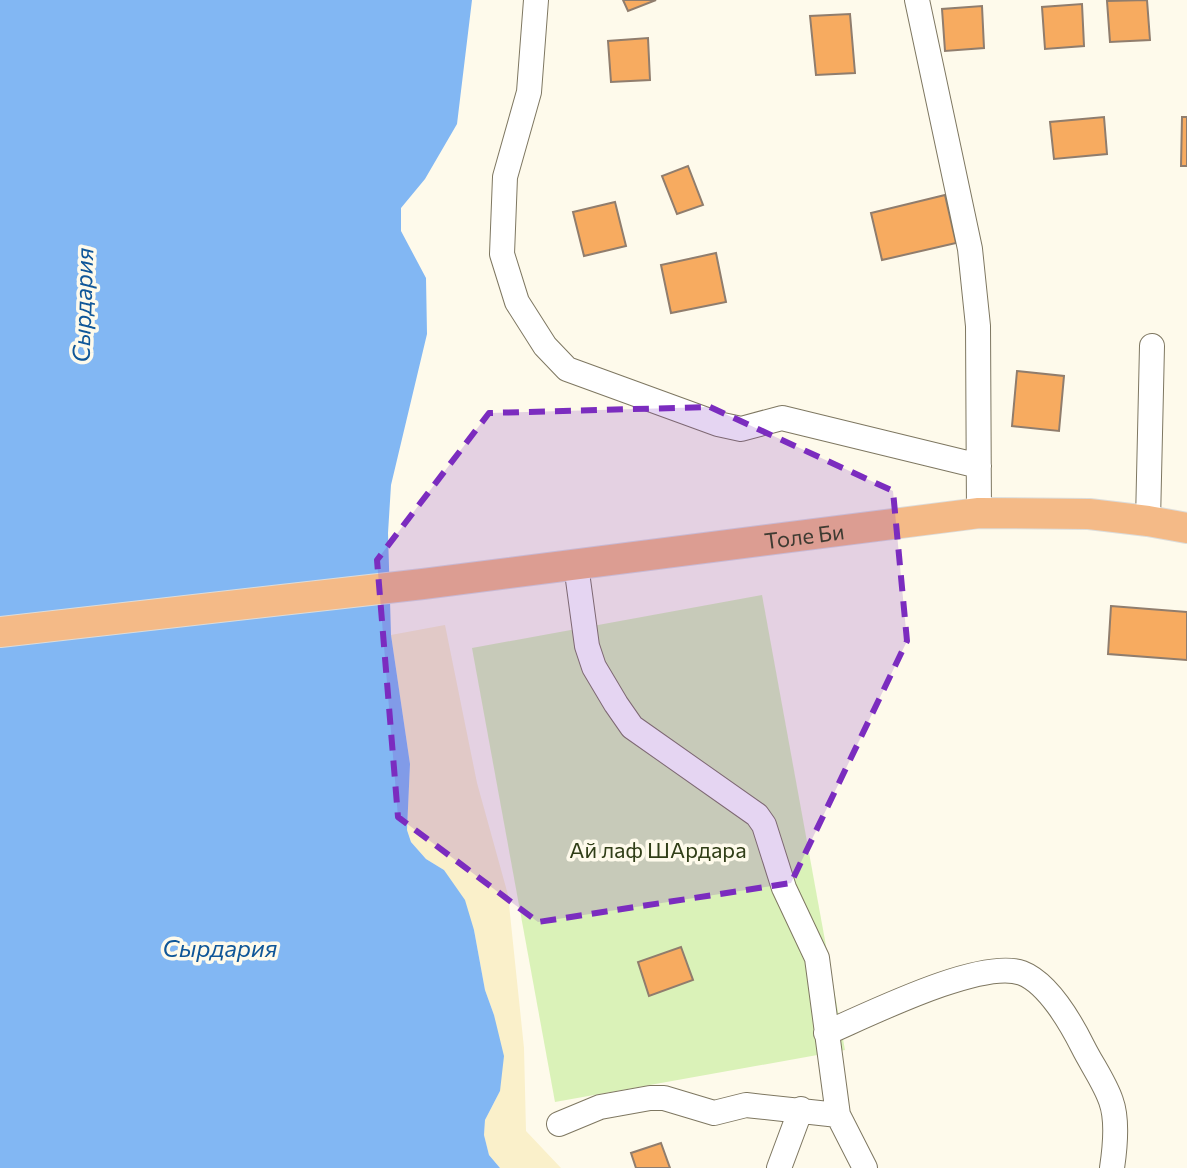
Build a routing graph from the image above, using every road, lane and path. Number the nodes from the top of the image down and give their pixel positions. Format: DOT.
graph roads {
  1 [pos="536,0"];
  2 [pos="918,0"];
  3 [pos="1152,346"];
  4 [pos="979,466"];
  5 [pos="979,513"];
  6 [pos="1148,521"];
  7 [pos="1187,528"];
  8 [pos="576,565"];
  9 [pos="0,632"];
  10 [pos="826,1033"];
  11 [pos="801,1109"];
  12 [pos="838,1115"];
  13 [pos="559,1124"];
  14 [pos="779,1168"];
  15 [pos="865,1168"];
  16 [pos="1112,1168"];
  1 -- 4 [label="street"];
  2 -- 4 [label="street"];
  3 -- 6 [label="street"];
  4 -- 5 [label="street"];
  5 -- 6 [label="main road, Толе Би"];
  5 -- 8 [label="main road, Толе Би"];
  6 -- 7 [label="main road, Толе Би"];
  8 -- 9 [label="main road, Толе Би"];
  8 -- 10 [label="street"];
  10 -- 12 [label="street"];
  10 -- 16 [label="street"];
  11 -- 12 [label="street"];
  11 -- 13 [label="street"];
  11 -- 14 [label="street"];
  12 -- 15 [label="street"];
}
